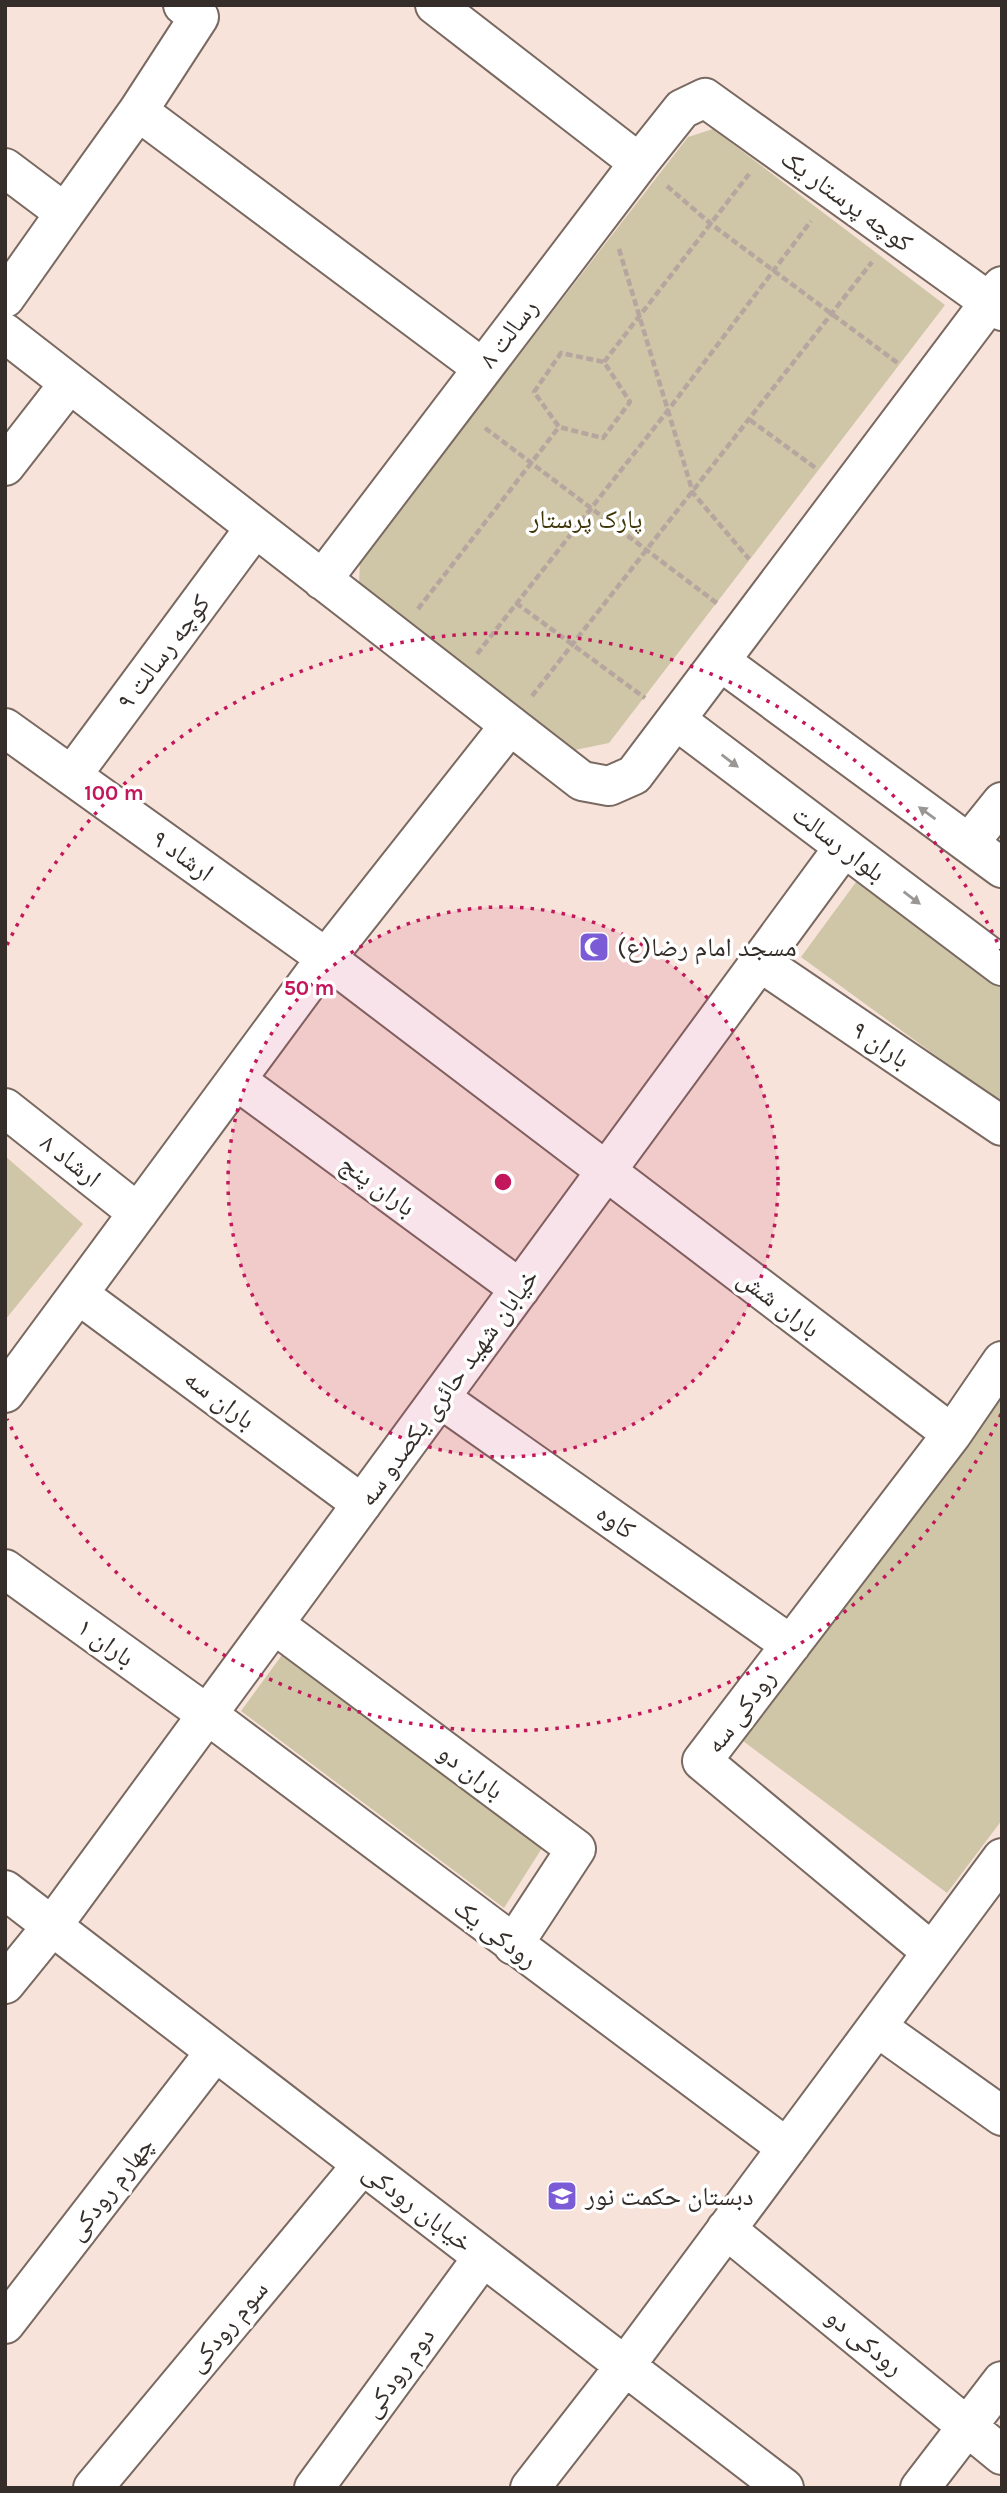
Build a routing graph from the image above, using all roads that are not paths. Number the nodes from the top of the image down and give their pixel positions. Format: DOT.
graph roads {
  1 [pos="183,5"];
  2 [pos="435,5"];
  3 [pos="705,98"];
  4 [pos="138,111"];
  5 [pos="639,163"];
  6 [pos="5,167"];
  7 [pos="65,213"];
  8 [pos="5,298"];
  9 [pos="998,300"];
  10 [pos="5,333"];
  11 [pos="481,368"];
  12 [pos="68,385"];
  13 [pos="5,466"];
  14 [pos="254,529"];
  15 [pos="322,580"];
  16 [pos="720,661"];
  17 [pos="676,720"];
  18 [pos="510,725"];
  19 [pos="5,728"];
  20 [pos="72,775"];
  21 [pos="1002,802"];
  22 [pos="970,844"];
  23 [pos="844,847"];
  24 [pos="1002,868"];
  25 [pos="326,958"];
  26 [pos="760,962"];
  27 [pos="1002,966"];
  28 [pos="236,1080"];
  29 [pos="5,1108"];
  30 [pos="1002,1126"];
  31 [pos="606,1172"];
  32 [pos="138,1213"];
  33 [pos="520,1289"];
  34 [pos="78,1294"];
  35 [pos="1002,1361"];
  36 [pos="5,1392"];
  37 [pos="440,1398"];
  38 [pos="952,1434"];
  39 [pos="362,1504"];
  40 [pos="5,1569"];
  41 [pos="274,1624"];
  42 [pos="791,1645"];
  43 [pos="208,1715"];
  44 [pos="1002,1858"];
  45 [pos="5,1890"];
  46 [pos="52,1926"];
  47 [pos="513,1945"];
  48 [pos="932,1952"];
  49 [pos="5,1984"];
  50 [pos="877,2027"];
  51 [pos="215,2052"];
  52 [pos="1002,2116"];
  53 [pos="787,2148"];
  54 [pos="362,2165"];
  55 [pos="726,2229"];
  56 [pos="483,2257"];
  57 [pos="5,2324"];
  58 [pos="625,2366"];
  59 [pos="1002,2381"];
  60 [pos="968,2425"];
  61 [pos="1002,2455"];
  62 [pos="93,2488"];
  63 [pos="314,2488"];
  64 [pos="530,2488"];
  65 [pos="784,2488"];
  66 [pos="920,2488"];
  1 -- 4 [label="street"];
  2 -- 5 [label="street"];
  3 -- 5 [label="street, رسالت ۸"];
  3 -- 9 [label="street, کوچه پرستار یک"];
  4 -- 7 [label="street"];
  4 -- 11 [label="street"];
  5 -- 11 [label="street, رسالت ۸"];
  6 -- 7 [label="street"];
  7 -- 8 [label="street"];
  9 -- 16 [label="street"];
  10 -- 12 [label="street"];
  11 -- 15 [label="street, رسالت ۸"];
  12 -- 13 [label="street"];
  12 -- 14 [label="street"];
  14 -- 15 [label="street"];
  14 -- 20 [label="street, کوچه رسالت ۹"];
  15 -- 18 [label="street"];
  16 -- 17 [label="street"];
  22 -- 16 [label="street, one-way"];
  17 -- 18 [label="street"];
  17 -- 23 [label="street, بلوار رسالت, one-way"];
  18 -- 25 [label="street"];
  19 -- 20 [label="street, ارشاد ۹"];
  20 -- 25 [label="street, ارشاد ۹"];
  21 -- 22 [label="street"];
  22 -- 24 [label="street"];
  23 -- 26 [label="street, خیابان شهید حائری یکصدو سه"];
  23 -- 27 [label="street, بلوار رسالت, one-way"];
  25 -- 28 [label="street"];
  25 -- 31 [label="street, ارشاد ۹"];
  26 -- 30 [label="street, باران ۹"];
  26 -- 31 [label="street, خیابان شهید حائری یکصدو سه"];
  28 -- 32 [label="street"];
  28 -- 33 [label="street, باران پنج"];
  29 -- 32 [label="street, ارشاد ۸"];
  31 -- 33 [label="street, خیابان شهید حائری یکصدو سه"];
  31 -- 38 [label="street, باران شش"];
  32 -- 34 [label="street"];
  33 -- 37 [label="street, خیابان شهید حائری یکصدو سه"];
  34 -- 36 [label="street"];
  34 -- 39 [label="street, باران سه"];
  35 -- 38 [label="street, رودکی سه"];
  37 -- 39 [label="street, خیابان شهید حائری یکصدو سه"];
  37 -- 42 [label="street, کاوه"];
  38 -- 42 [label="street, رودکی سه"];
  39 -- 41 [label="street, خیابان شهید حائری یکصدو سه"];
  40 -- 43 [label="street, باران ۱"];
  41 -- 43 [label="street, خیابان شهید حائری یکصدو سه"];
  41 -- 47 [label="street, باران دو"];
  42 -- 48 [label="street, رودکی سه"];
  43 -- 46 [label="street, خیابان شهید حائری یکصدو سه"];
  43 -- 47 [label="street, رودکی یک"];
  44 -- 48 [label="street"];
  45 -- 46 [label="street, خیابان رودکی"];
  46 -- 49 [label="street, خیابان شهید حائری یکصدو سه"];
  46 -- 51 [label="street, خیابان رودکی"];
  47 -- 53 [label="street, رودکی یک"];
  48 -- 50 [label="street"];
  50 -- 52 [label="street"];
  50 -- 53 [label="street"];
  51 -- 54 [label="street, خیابان رودکی"];
  51 -- 57 [label="street, چهارم رودکی"];
  53 -- 55 [label="street"];
  54 -- 56 [label="street, خیابان رودکی"];
  54 -- 62 [label="street, سوم رودکی"];
  55 -- 58 [label="street"];
  55 -- 60 [label="street, رودکی دو"];
  56 -- 58 [label="street, خیابان رودکی"];
  56 -- 63 [label="street, دوم رودکی"];
  58 -- 64 [label="street"];
  58 -- 65 [label="street, خیابان رودکی"];
  59 -- 60 [label="street"];
  60 -- 61 [label="street, رودکی دو"];
  60 -- 66 [label="street"];
}
